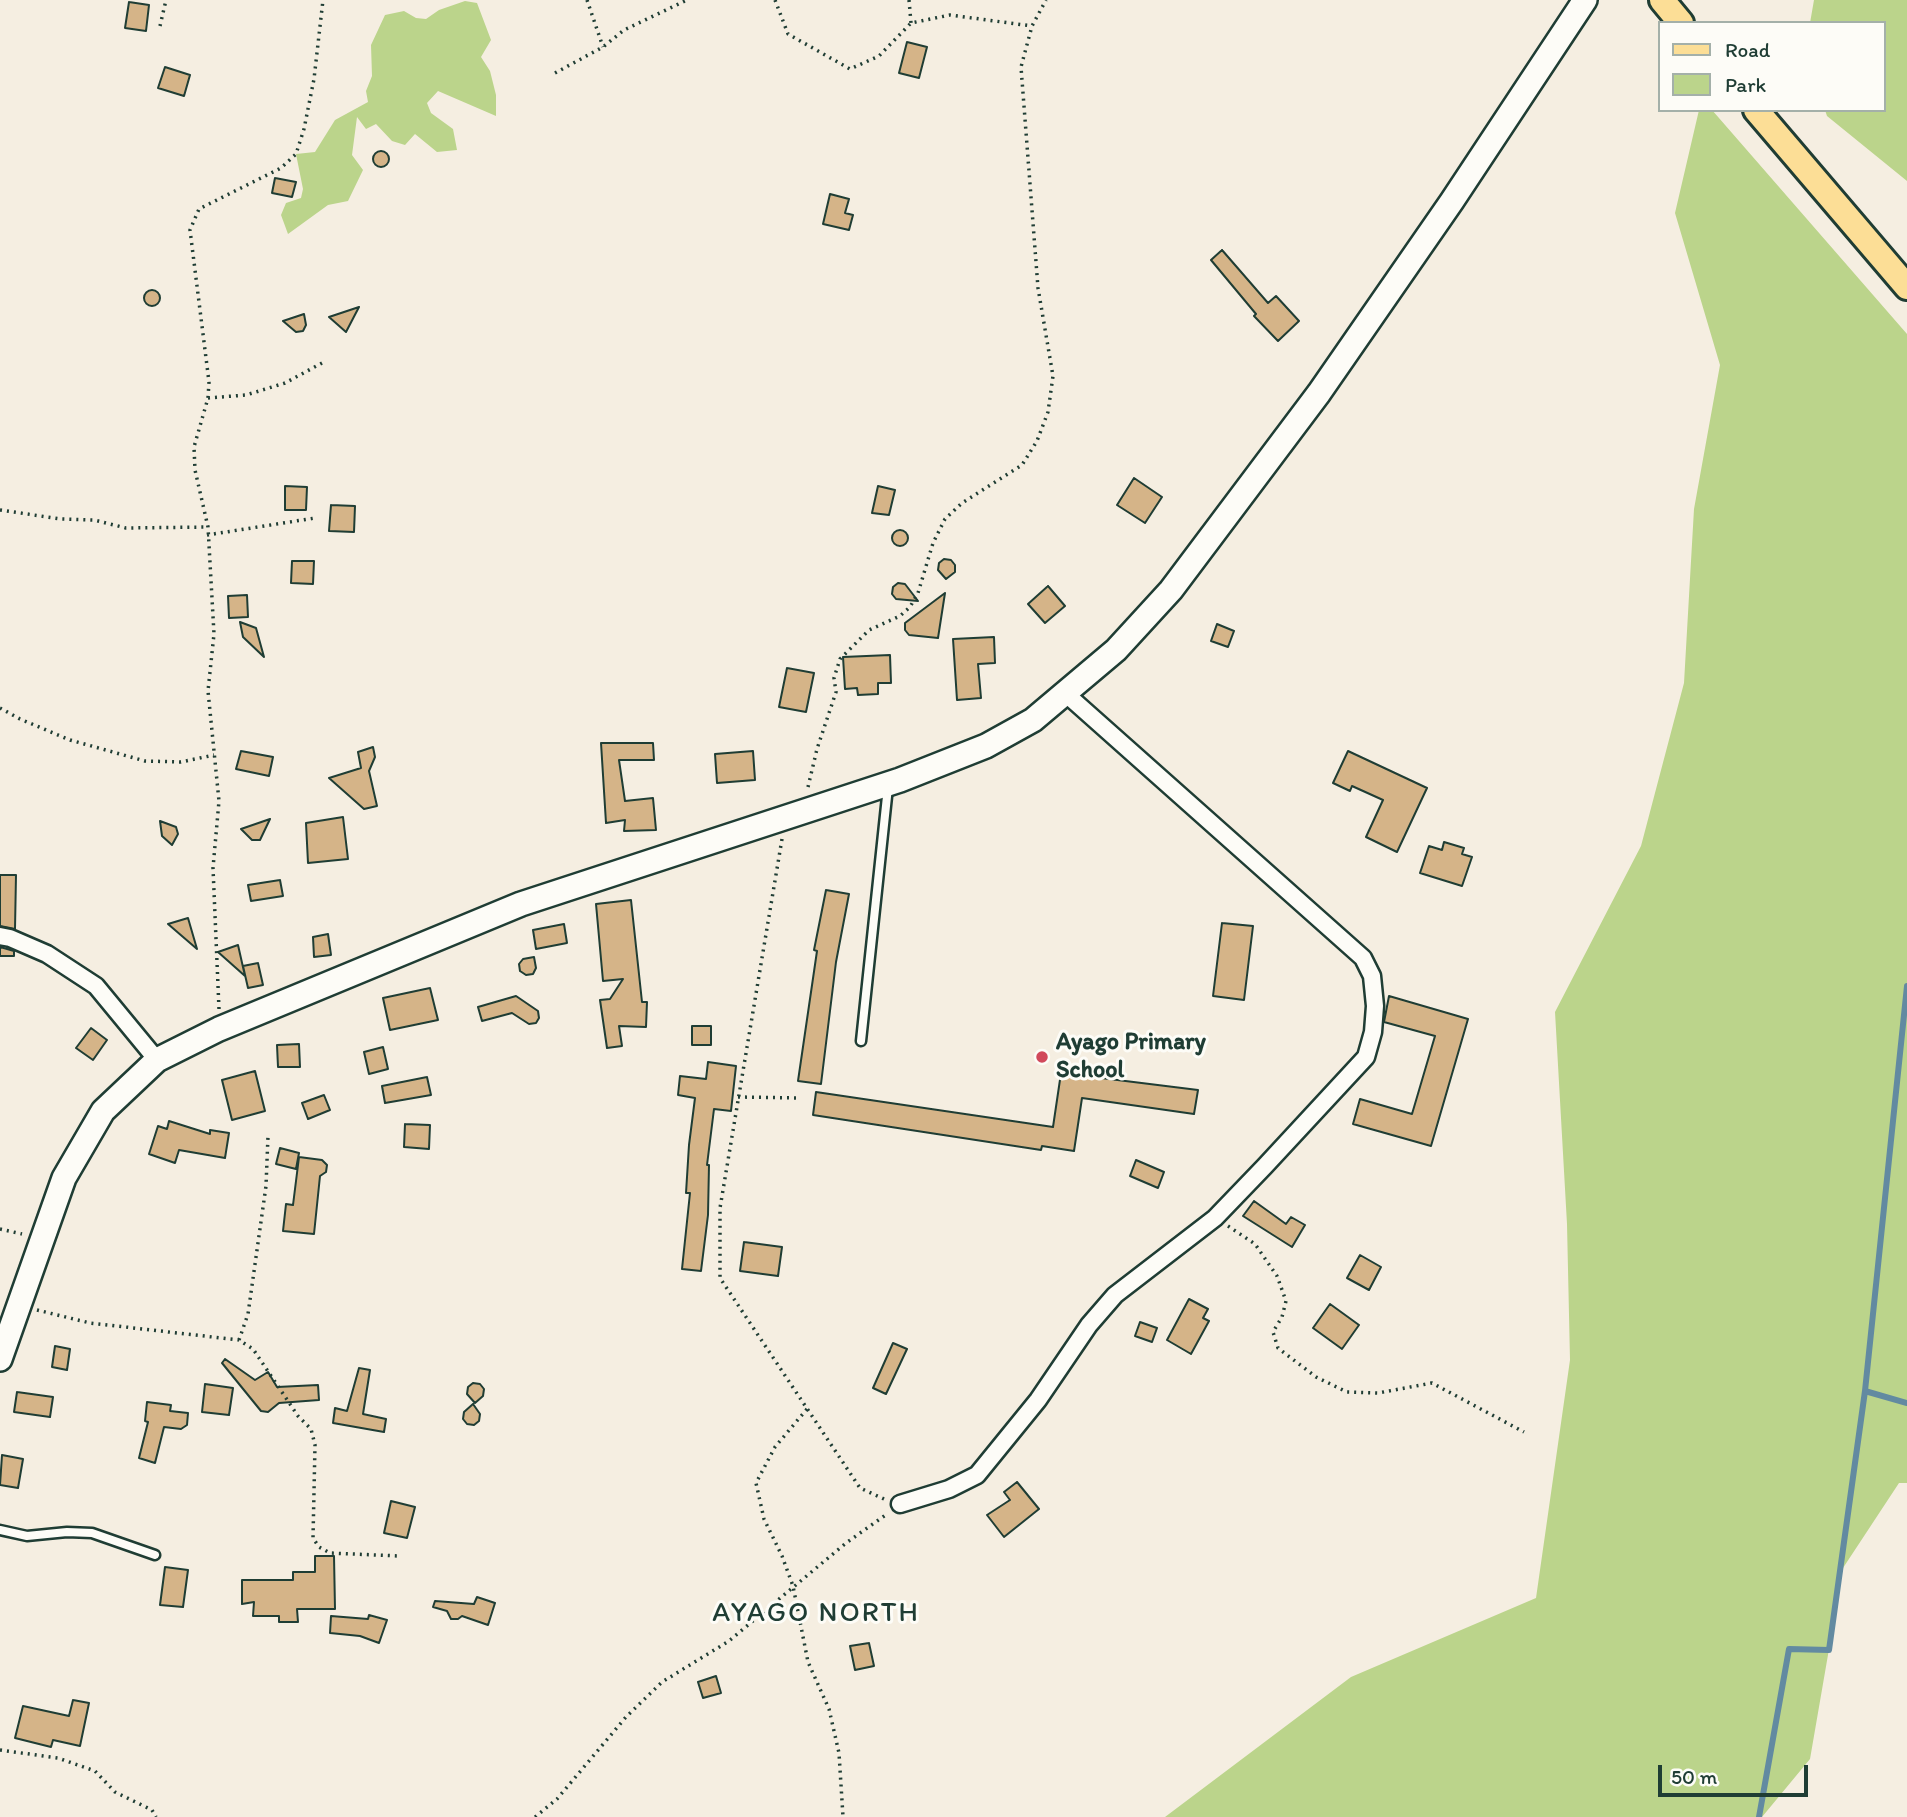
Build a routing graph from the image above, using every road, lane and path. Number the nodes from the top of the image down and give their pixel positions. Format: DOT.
graph roads {
  1 [pos="166,0"];
  2 [pos="323,0"];
  3 [pos="587,0"];
  4 [pos="687,0"];
  5 [pos="775,0"];
  6 [pos="909,0"];
  7 [pos="1046,0"];
  8 [pos="1585,0"];
  9 [pos="1662,0"];
  10 [pos="1679,21"];
  11 [pos="911,23"];
  12 [pos="160,26"];
  13 [pos="1032,26"];
  14 [pos="603,47"];
  15 [pos="555,73"];
  16 [pos="1758,112"];
  17 [pos="1907,287"];
  18 [pos="322,363"];
  19 [pos="208,398"];
  20 [pos="0,510"];
  21 [pos="315,518"];
  22 [pos="208,527"];
  23 [pos="208,535"];
  24 [pos="1065,693"];
  25 [pos="0,708"];
  26 [pos="215,755"];
  27 [pos="888,784"];
  28 [pos="808,810"];
  29 [pos="786,817"];
  30 [pos="0,936"];
  31 [pos="219,1029"];
  32 [pos="861,1041"];
  33 [pos="157,1060"];
  34 [pos="738,1097"];
  35 [pos="801,1098"];
  36 [pos="268,1136"];
  37 [pos="1214,1218"];
  38 [pos="18,1305"];
  39 [pos="239,1340"];
  40 [pos="0,1359"];
  41 [pos="807,1409"];
  42 [pos="1524,1432"];
  43 [pos="900,1504"];
  44 [pos="0,1530"];
  45 [pos="155,1555"];
  46 [pos="399,1556"];
  47 [pos="793,1586"];
  48 [pos="0,1750"];
  49 [pos="156,1817"];
  50 [pos="535,1817"];
  51 [pos="844,1817"];
  1 -- 12 [label="path"];
  2 -- 19 [label="path"];
  3 -- 14 [label="path"];
  4 -- 14 [label="path"];
  5 -- 11 [label="path"];
  6 -- 11 [label="path"];
  7 -- 13 [label="path"];
  8 -- 24 [label="street"];
  9 -- 10 [label="main road"];
  11 -- 13 [label="path"];
  13 -- 28 [label="path"];
  14 -- 15 [label="path"];
  16 -- 17 [label="main road"];
  18 -- 19 [label="path"];
  19 -- 22 [label="path"];
  20 -- 22 [label="path"];
  21 -- 23 [label="path"];
  22 -- 23 [label="path"];
  23 -- 26 [label="path"];
  24 -- 27 [label="street"];
  24 -- 37 [label="street"];
  25 -- 26 [label="path"];
  26 -- 31 [label="path"];
  27 -- 28 [label="street"];
  27 -- 32 [label="lane"];
  28 -- 29 [label="street"];
  29 -- 31 [label="street"];
  29 -- 34 [label="path"];
  30 -- 33 [label="street"];
  31 -- 33 [label="street"];
  33 -- 38 [label="street"];
  34 -- 35 [label="path"];
  34 -- 41 [label="path"];
  36 -- 39 [label="path"];
  37 -- 42 [label="path"];
  37 -- 43 [label="street"];
  38 -- 39 [label="path"];
  38 -- 40 [label="street"];
  39 -- 46 [label="path"];
  41 -- 43 [label="path"];
  41 -- 47 [label="path"];
  43 -- 47 [label="path"];
  44 -- 45 [label="lane"];
  47 -- 50 [label="path"];
  47 -- 51 [label="path"];
  48 -- 49 [label="path"];
}
